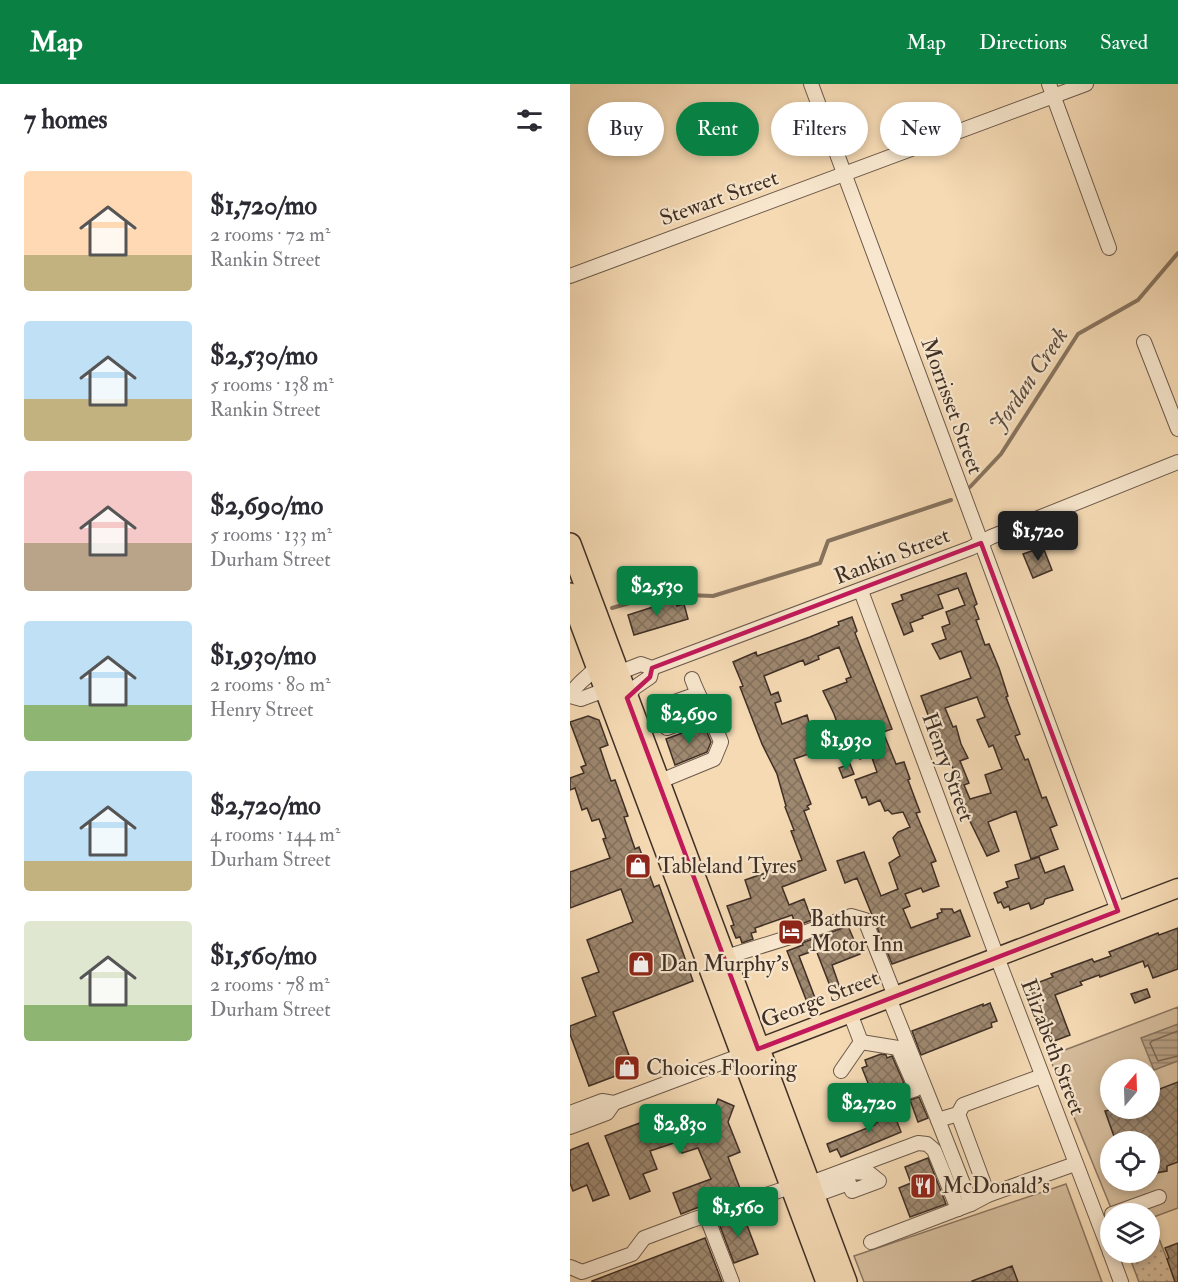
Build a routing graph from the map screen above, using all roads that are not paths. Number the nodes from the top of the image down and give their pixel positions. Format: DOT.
graph roads {
  1 [pos="811,84"];
  2 [pos="1086,84"];
  3 [pos="1052,90"];
  4 [pos="844,174"];
  5 [pos="1109,248"];
  6 [pos="570,276"];
  7 [pos="1144,342"];
  8 [pos="1178,429"];
  9 [pos="1178,462"];
  10 [pos="981,543"];
  11 [pos="570,544"];
  12 [pos="861,591"];
  13 [pos="570,594"];
  14 [pos="596,667"];
  15 [pos="652,668"];
  16 [pos="618,673"];
  17 [pos="692,679"];
  18 [pos="605,690"];
  19 [pos="570,696"];
  20 [pos="692,696"];
  21 [pos="627,698"];
  22 [pos="658,782"];
  23 [pos="1178,888"];
  24 [pos="1118,910"];
  25 [pos="997,957"];
  26 [pos="723,958"];
  27 [pos="892,997"];
  28 [pos="850,1013"];
  29 [pos="861,1042"];
  30 [pos="750,1052"];
  31 [pos="841,1071"];
  32 [pos="1042,1076"];
  33 [pos="851,1098"];
  34 [pos="615,1103"];
  35 [pos="570,1113"];
  36 [pos="958,1114"];
  37 [pos="938,1120"];
  38 [pos="570,1127"];
  39 [pos="1075,1164"];
  40 [pos="845,1172"];
  41 [pos="804,1189"];
  42 [pos="988,1195"];
  43 [pos="1159,1197"];
  44 [pos="1143,1203"];
  45 [pos="1100,1205"];
  46 [pos="965,1207"];
  47 [pos="706,1215"];
  48 [pos="871,1242"];
  49 [pos="1114,1263"];
  50 [pos="576,1270"];
  51 [pos="833,1280"];
  52 [pos="732,1282"];
  53 [pos="1121,1282"];
  1 -- 4 [label="street, Morrisset Street"];
  2 -- 3 [label="street, Stewart Street"];
  3 -- 4 [label="street, Stewart Street"];
  3 -- 5 [label="street"];
  4 -- 6 [label="street, Stewart Street"];
  4 -- 10 [label="street, Morrisset Street"];
  7 -- 8 [label="street"];
  9 -- 10 [label="street, Rankin Street"];
  10 -- 12 [label="street, Rankin Street"];
  10 -- 24 [label="street, Morrisset Street"];
  11 -- 16 [label="highway"];
  12 -- 15 [label="street, Rankin Street"];
  12 -- 25 [label="street, Henry Street"];
  13 -- 14 [label="highway"];
  14 -- 18 [label="highway"];
  14 -- 19 [label="street"];
  15 -- 16 [label="street, Rankin Street"];
  15 -- 21 [label="street, Rankin Street"];
  16 -- 18 [label="street"];
  16 -- 21 [label="highway"];
  17 -- 20 [label="street"];
  18 -- 19 [label="street"];
  18 -- 30 [label="highway"];
  20 -- 20 [label="street"];
  20 -- 22 [label="street"];
  21 -- 22 [label="highway"];
  22 -- 26 [label="highway"];
  23 -- 24 [label="main road, George Street"];
  24 -- 25 [label="main road, George Street"];
  25 -- 27 [label="main road, George Street"];
  25 -- 32 [label="street, Elizabeth Street"];
  26 -- 27 [label="street"];
  26 -- 30 [label="highway"];
  27 -- 28 [label="main road, George Street"];
  27 -- 37 [label="street"];
  28 -- 29 [label="street"];
  28 -- 30 [label="main road, George Street"];
  29 -- 31 [label="street"];
  29 -- 33 [label="street"];
  30 -- 34 [label="street, George Street"];
  30 -- 41 [label="highway"];
  32 -- 36 [label="street"];
  32 -- 39 [label="street, Elizabeth Street"];
  34 -- 35 [label="street, George Street"];
  34 -- 38 [label="street, George Street"];
  36 -- 37 [label="street"];
  36 -- 42 [label="street"];
  37 -- 46 [label="street"];
  39 -- 42 [label="street"];
  39 -- 45 [label="street, Elizabeth Street"];
  40 -- 41 [label="street"];
  40 -- 41 [label="street"];
  40 -- 46 [label="street"];
  41 -- 47 [label="street"];
  41 -- 51 [label="highway"];
  42 -- 46 [label="street"];
  43 -- 44 [label="street"];
  46 -- 48 [label="street"];
  47 -- 50 [label="street"];
  47 -- 52 [label="street"];
  49 -- 53 [label="street, Elizabeth Street"];
}
